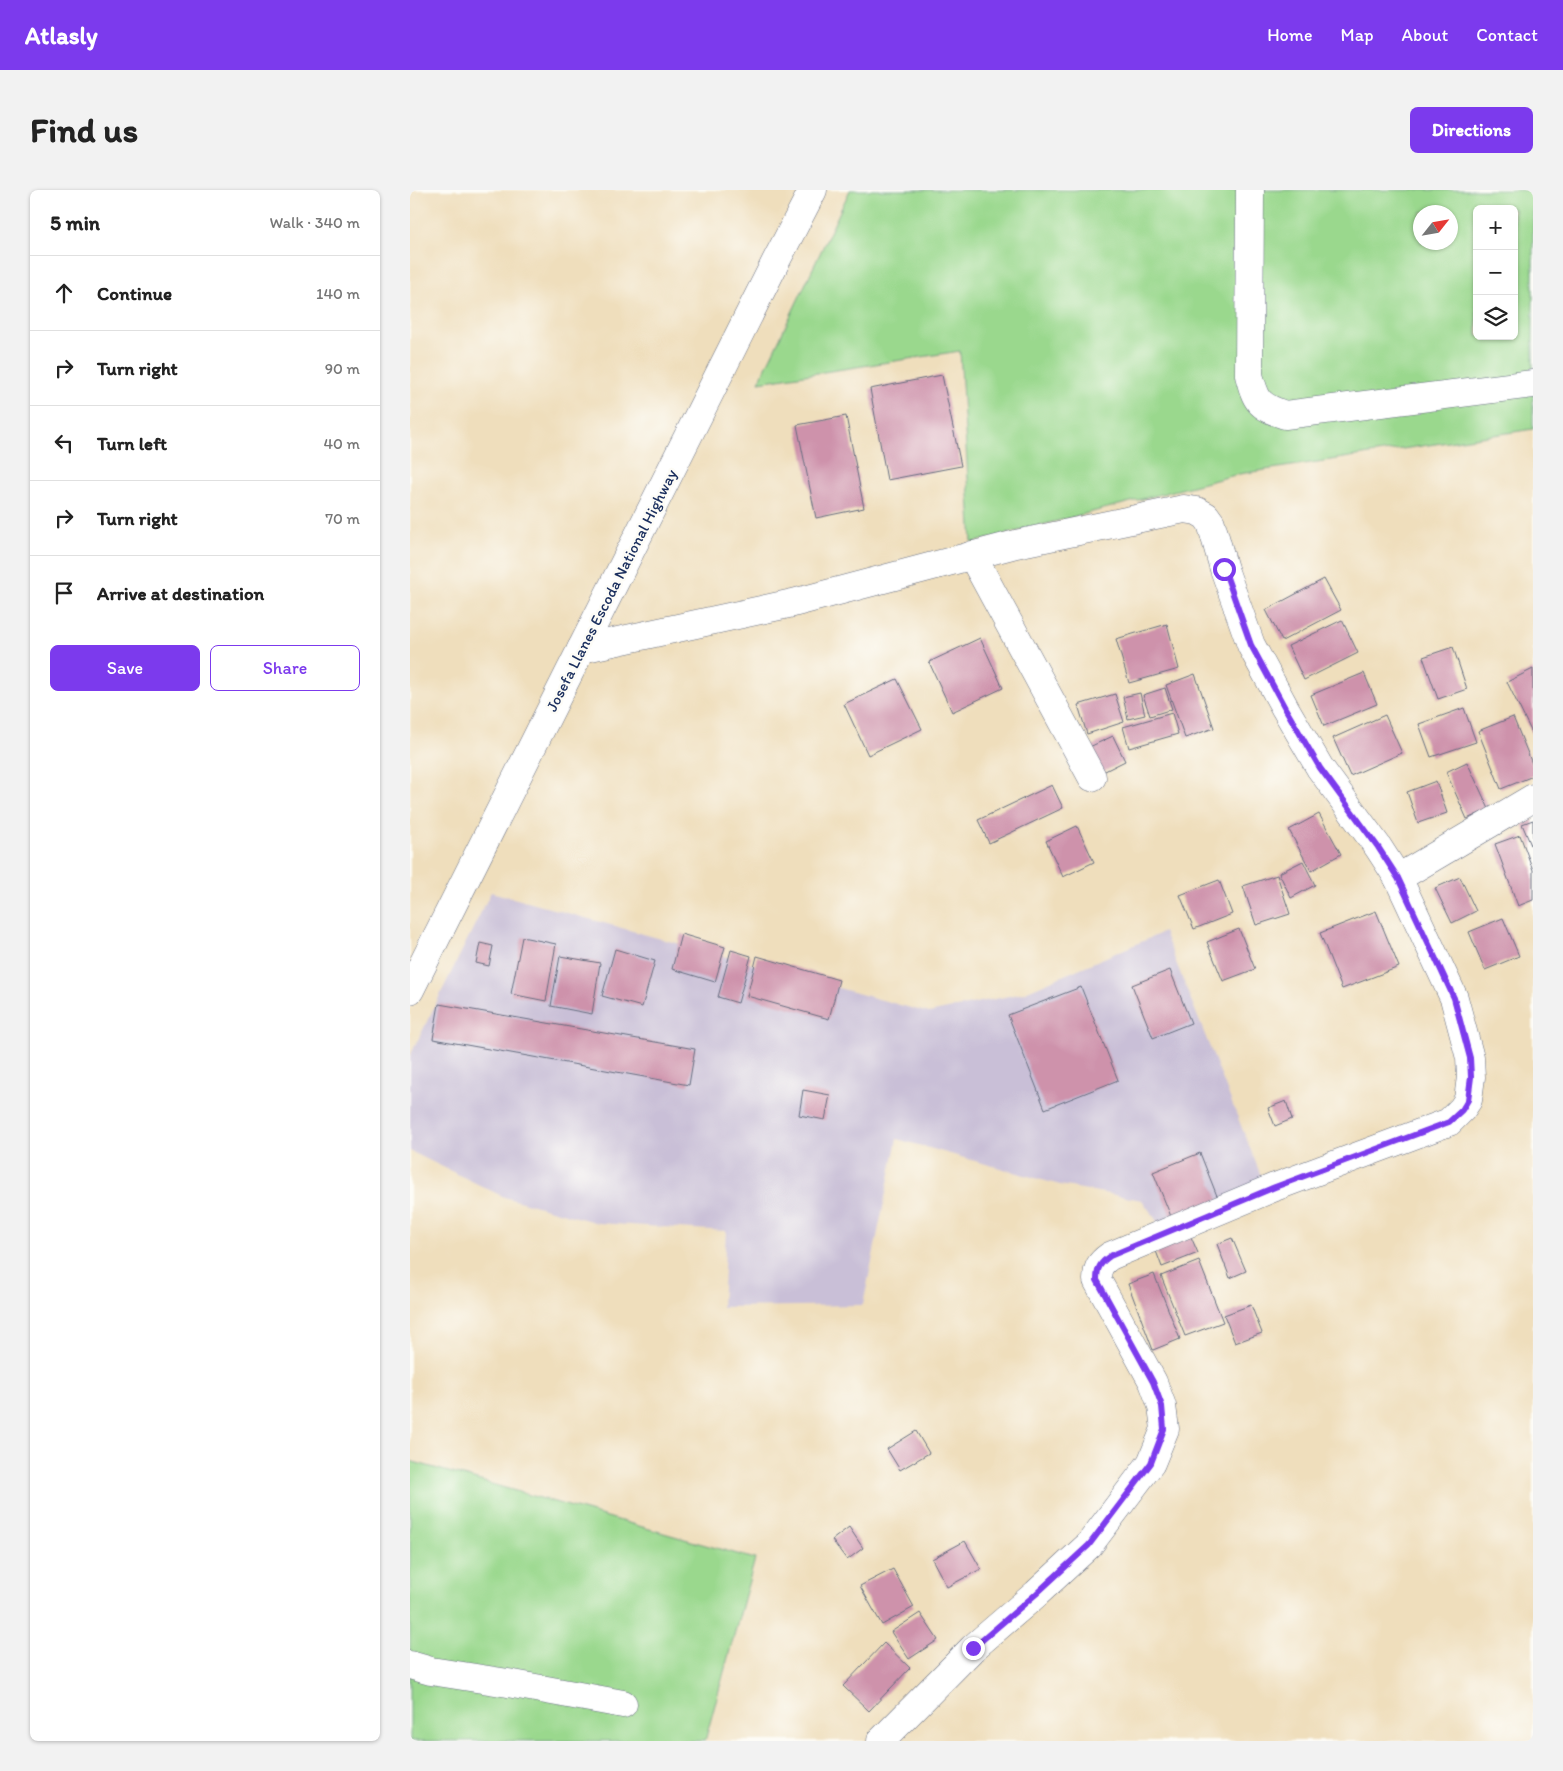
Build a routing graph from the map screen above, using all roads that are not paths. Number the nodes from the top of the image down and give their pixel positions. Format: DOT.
graph roads {
  1 [pos="813,190"];
  2 [pos="1250,190"];
  3 [pos="1533,384"];
  4 [pos="972,556"];
  5 [pos="581,649"];
  6 [pos="1092,777"];
  7 [pos="1533,798"];
  8 [pos="1398,878"];
  9 [pos="410,990"];
  10 [pos="410,1665"];
  11 [pos="623,1704"];
  12 [pos="881,1741"];
  1 -- 5 [label="street, Josefa Llanes Escoda National Highway"];
  2 -- 3 [label="street"];
  4 -- 5 [label="street"];
  4 -- 6 [label="street"];
  4 -- 8 [label="street"];
  5 -- 9 [label="street, Josefa Llanes Escoda National Highway"];
  7 -- 8 [label="street"];
  8 -- 12 [label="street"];
  10 -- 11 [label="street"];
}
